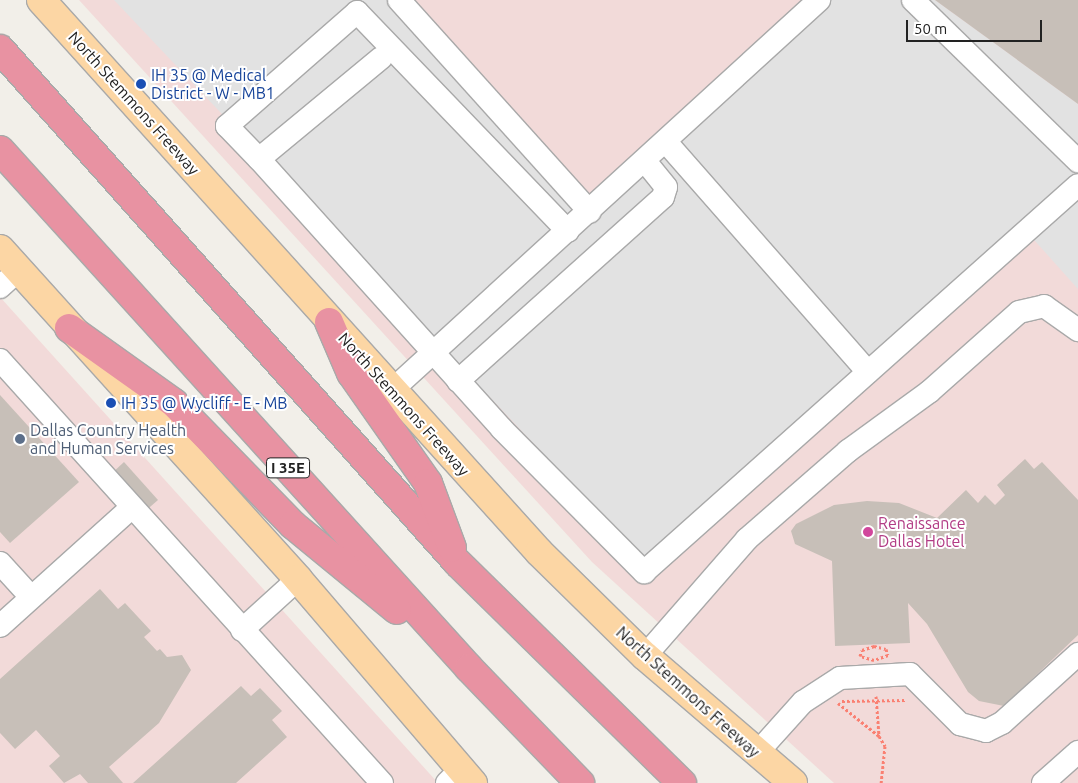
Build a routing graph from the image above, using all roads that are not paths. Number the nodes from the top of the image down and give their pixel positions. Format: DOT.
graph roads {
  1 [pos="41,0"];
  2 [pos="399,0"];
  3 [pos="820,0"];
  4 [pos="914,0"];
  5 [pos="0,49"];
  6 [pos="381,58"];
  7 [pos="486,95"];
  8 [pos="460,118"];
  9 [pos="666,142"];
  10 [pos="0,150"];
  11 [pos="259,159"];
  12 [pos="645,161"];
  13 [pos="1078,161"];
  14 [pos="1078,185"];
  15 [pos="590,212"];
  16 [pos="568,231"];
  17 [pos="0,249"];
  18 [pos="10,279"];
  19 [pos="329,322"];
  20 [pos="69,328"];
  21 [pos="1078,330"];
  22 [pos="433,354"];
  23 [pos="0,360"];
  24 [pos="868,372"];
  25 [pos="458,381"];
  26 [pos="391,391"];
  27 [pos="130,509"];
  28 [pos="458,563"];
  29 [pos="0,564"];
  30 [pos="298,579"];
  31 [pos="31,598"];
  32 [pos="0,626"];
  33 [pos="242,630"];
  34 [pos="1078,654"];
  35 [pos="645,656"];
  36 [pos="469,668"];
  37 [pos="1078,752"];
  38 [pos="756,753"];
  39 [pos="461,778"];
  40 [pos="382,783"];
  41 [pos="580,783"];
  42 [pos="682,783"];
  43 [pos="793,783"];
  44 [pos="1042,783"];
  1 -- 19 [label="main road, North Stemmons Freeway"];
  2 -- 7 [label="lane"];
  3 -- 9 [label="lane"];
  4 -- 13 [label="lane"];
  5 -- 28 [label="highway"];
  6 -- 11 [label="lane"];
  7 -- 8 [label="lane"];
  7 -- 15 [label="lane"];
  8 -- 11 [label="lane"];
  8 -- 16 [label="lane"];
  9 -- 12 [label="lane"];
  9 -- 24 [label="lane"];
  10 -- 36 [label="highway, I 35E"];
  11 -- 22 [label="lane"];
  12 -- 15 [label="lane"];
  12 -- 25 [label="lane"];
  14 -- 24 [label="lane"];
  15 -- 16 [label="lane"];
  16 -- 22 [label="lane"];
  17 -- 18 [label="main road"];
  18 -- 20 [label="main road"];
  19 -- 26 [label="main road, North Stemmons Freeway"];
  19 -- 28 [label="highway"];
  20 -- 30 [label="main road"];
  20 -- 36 [label="highway"];
  21 -- 35 [label="lane"];
  22 -- 25 [label="lane"];
  22 -- 26 [label="lane"];
  23 -- 27 [label="lane"];
  24 -- 25 [label="lane"];
  26 -- 35 [label="main road, North Stemmons Freeway"];
  27 -- 31 [label="lane"];
  27 -- 33 [label="lane"];
  28 -- 42 [label="highway"];
  29 -- 31 [label="lane"];
  30 -- 33 [label="lane"];
  30 -- 39 [label="main road"];
  31 -- 32 [label="lane"];
  33 -- 40 [label="lane"];
  34 -- 38 [label="lane"];
  35 -- 38 [label="main road, North Stemmons Freeway"];
  36 -- 41 [label="highway, I 35E"];
  37 -- 44 [label="lane"];
  38 -- 43 [label="main road, North Stemmons Freeway"];
}
